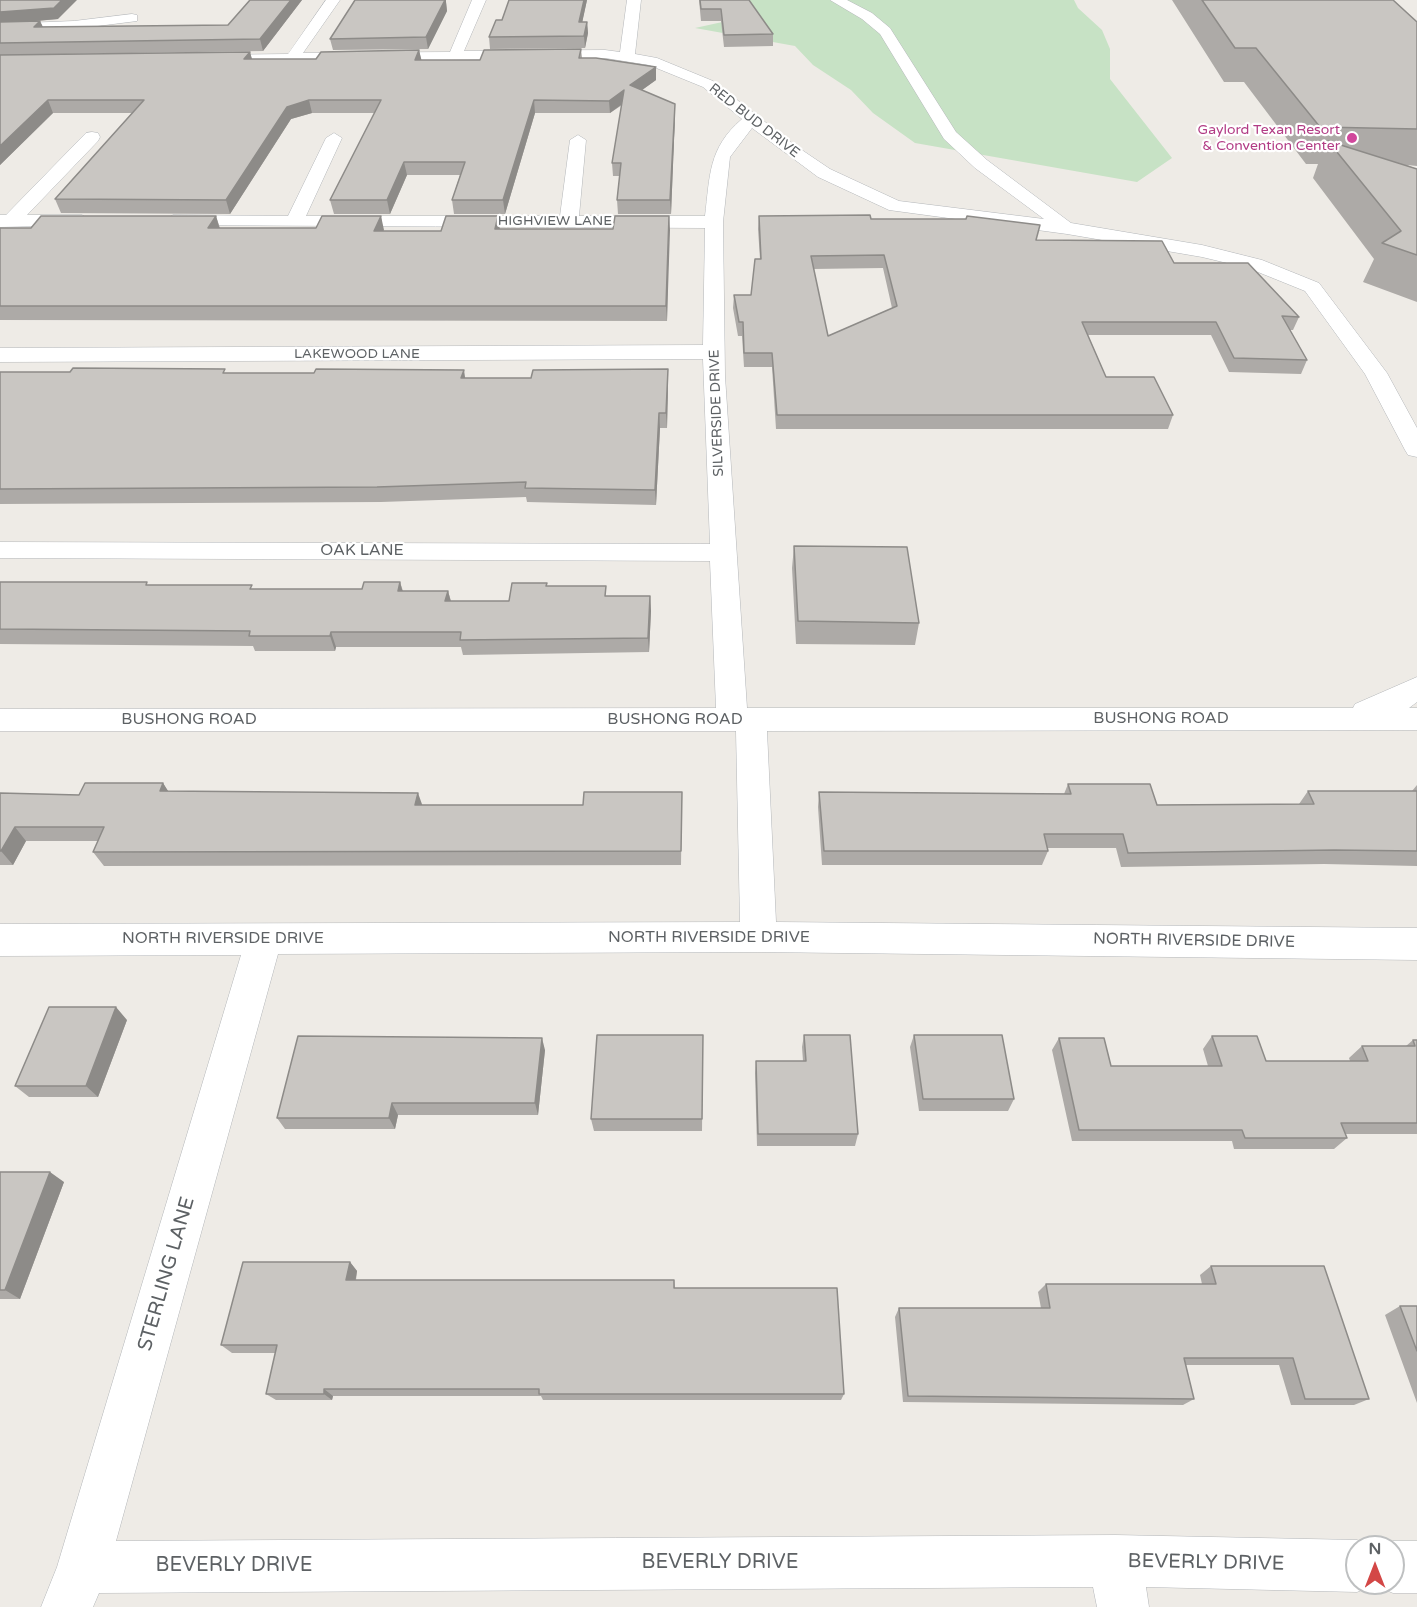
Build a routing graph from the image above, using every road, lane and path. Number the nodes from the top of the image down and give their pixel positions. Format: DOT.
graph roads {
  1 [pos="333,0"];
  2 [pos="479,0"];
  3 [pos="634,0"];
  4 [pos="837,0"];
  5 [pos="132,18"];
  6 [pos="0,28"];
  7 [pos="455,56"];
  8 [pos="627,56"];
  9 [pos="292,58"];
  10 [pos="187,59"];
  11 [pos="753,118"];
  12 [pos="92,137"];
  13 [pos="334,138"];
  14 [pos="578,140"];
  15 [pos="295,220"];
  16 [pos="6,221"];
  17 [pos="106,221"];
  18 [pos="153,221"];
  19 [pos="569,221"];
  20 [pos="714,222"];
  21 [pos="1067,228"];
  22 [pos="714,352"];
  23 [pos="0,355"];
  24 [pos="1376,373"];
  25 [pos="1417,409"];
  26 [pos="1417,450"];
  27 [pos="0,550"];
  28 [pos="724,553"];
  29 [pos="1417,688"];
  30 [pos="1350,718"];
  31 [pos="742,719"];
  32 [pos="1417,719"];
  33 [pos="0,720"];
  34 [pos="759,937"];
  35 [pos="264,939"];
  36 [pos="0,940"];
  37 [pos="1417,944"];
  38 [pos="1345,1567"];
  39 [pos="1119,1584"];
  40 [pos="75,1587"];
  1 -- 9 [label="street"];
  2 -- 7 [label="street"];
  3 -- 8 [label="street"];
  4 -- 21 [label="street"];
  5 -- 6 [label="street"];
  7 -- 8 [label="street, RED BUD DRIVE"];
  7 -- 9 [label="street, RED BUD DRIVE"];
  8 -- 11 [label="street, RED BUD DRIVE"];
  9 -- 10 [label="street, RED BUD DRIVE"];
  11 -- 20 [label="street, SILVERSIDE DRIVE"];
  11 -- 21 [label="street, RED BUD DRIVE"];
  12 -- 16 [label="street"];
  13 -- 15 [label="street"];
  14 -- 19 [label="street"];
  15 -- 18 [label="street, HIGHVIEW LANE"];
  15 -- 19 [label="street, HIGHVIEW LANE"];
  16 -- 17 [label="street"];
  19 -- 20 [label="street, HIGHVIEW LANE"];
  20 -- 22 [label="street, SILVERSIDE DRIVE"];
  21 -- 24 [label="street, RED BUD DRIVE"];
  22 -- 23 [label="street, LAKEWOOD LANE"];
  22 -- 28 [label="street, SILVERSIDE DRIVE"];
  24 -- 25 [label="street"];
  24 -- 26 [label="street"];
  27 -- 28 [label="street, OAK LANE"];
  28 -- 31 [label="street, SILVERSIDE DRIVE"];
  29 -- 30 [label="street, BUSHONG ROAD"];
  30 -- 31 [label="street, BUSHONG ROAD"];
  30 -- 32 [label="street, BUSHONG ROAD"];
  31 -- 33 [label="street, BUSHONG ROAD"];
  31 -- 34 [label="street, SILVERSIDE DRIVE"];
  34 -- 35 [label="street, NORTH RIVERSIDE DRIVE"];
  34 -- 37 [label="street, NORTH RIVERSIDE DRIVE"];
  35 -- 36 [label="street, NORTH RIVERSIDE DRIVE"];
  35 -- 40 [label="street, STERLING LANE"];
  38 -- 39 [label="street, BEVERLY DRIVE"];
  39 -- 40 [label="street, BEVERLY DRIVE"];
}
